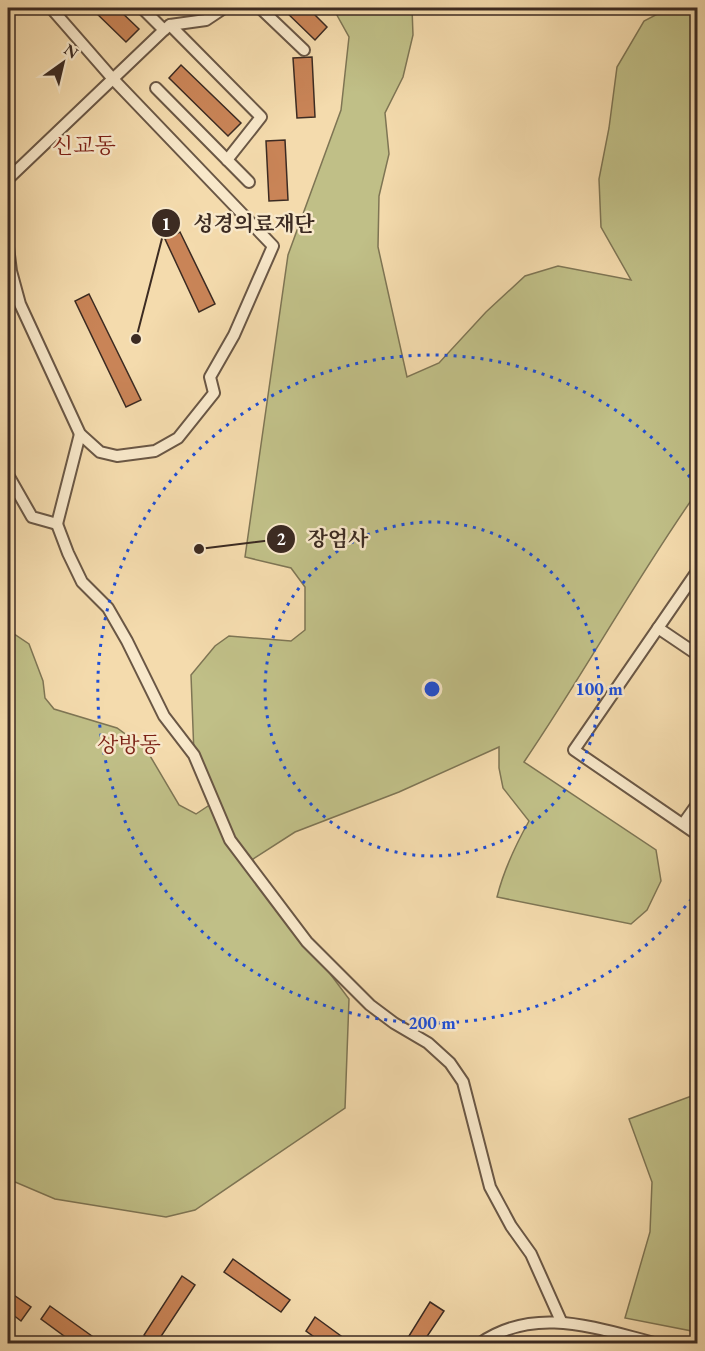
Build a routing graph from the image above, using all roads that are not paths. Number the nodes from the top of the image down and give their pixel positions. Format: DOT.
graph roads {
  1 [pos="51,8"];
  2 [pos="224,8"];
  3 [pos="260,8"];
  4 [pos="149,10"];
  5 [pos="167,28"];
  6 [pos="304,50"];
  7 [pos="113,79"];
  8 [pos="156,88"];
  9 [pos="228,160"];
  10 [pos="8,179"];
  11 [pos="249,182"];
  12 [pos="8,247"];
  13 [pos="80,434"];
  14 [pos="8,475"];
  15 [pos="57,524"];
  16 [pos="698,570"];
  17 [pos="658,628"];
  18 [pos="698,655"];
  19 [pos="698,803"];
  20 [pos="683,824"];
  21 [pos="698,834"];
  22 [pos="561,1321"];
  23 [pos="478,1344"];
  24 [pos="659,1344"];
  1 -- 7 [label="street"];
  2 -- 5 [label="street"];
  3 -- 6 [label="street"];
  4 -- 5 [label="street"];
  5 -- 7 [label="street"];
  5 -- 9 [label="street"];
  7 -- 10 [label="street"];
  7 -- 13 [label="street"];
  8 -- 9 [label="street"];
  9 -- 11 [label="street"];
  12 -- 13 [label="street"];
  13 -- 15 [label="street"];
  14 -- 15 [label="street"];
  15 -- 22 [label="street"];
  16 -- 17 [label="street"];
  17 -- 18 [label="street"];
  17 -- 20 [label="street"];
  19 -- 20 [label="street"];
  20 -- 21 [label="street"];
  22 -- 23 [label="street"];
  22 -- 24 [label="street"];
}
